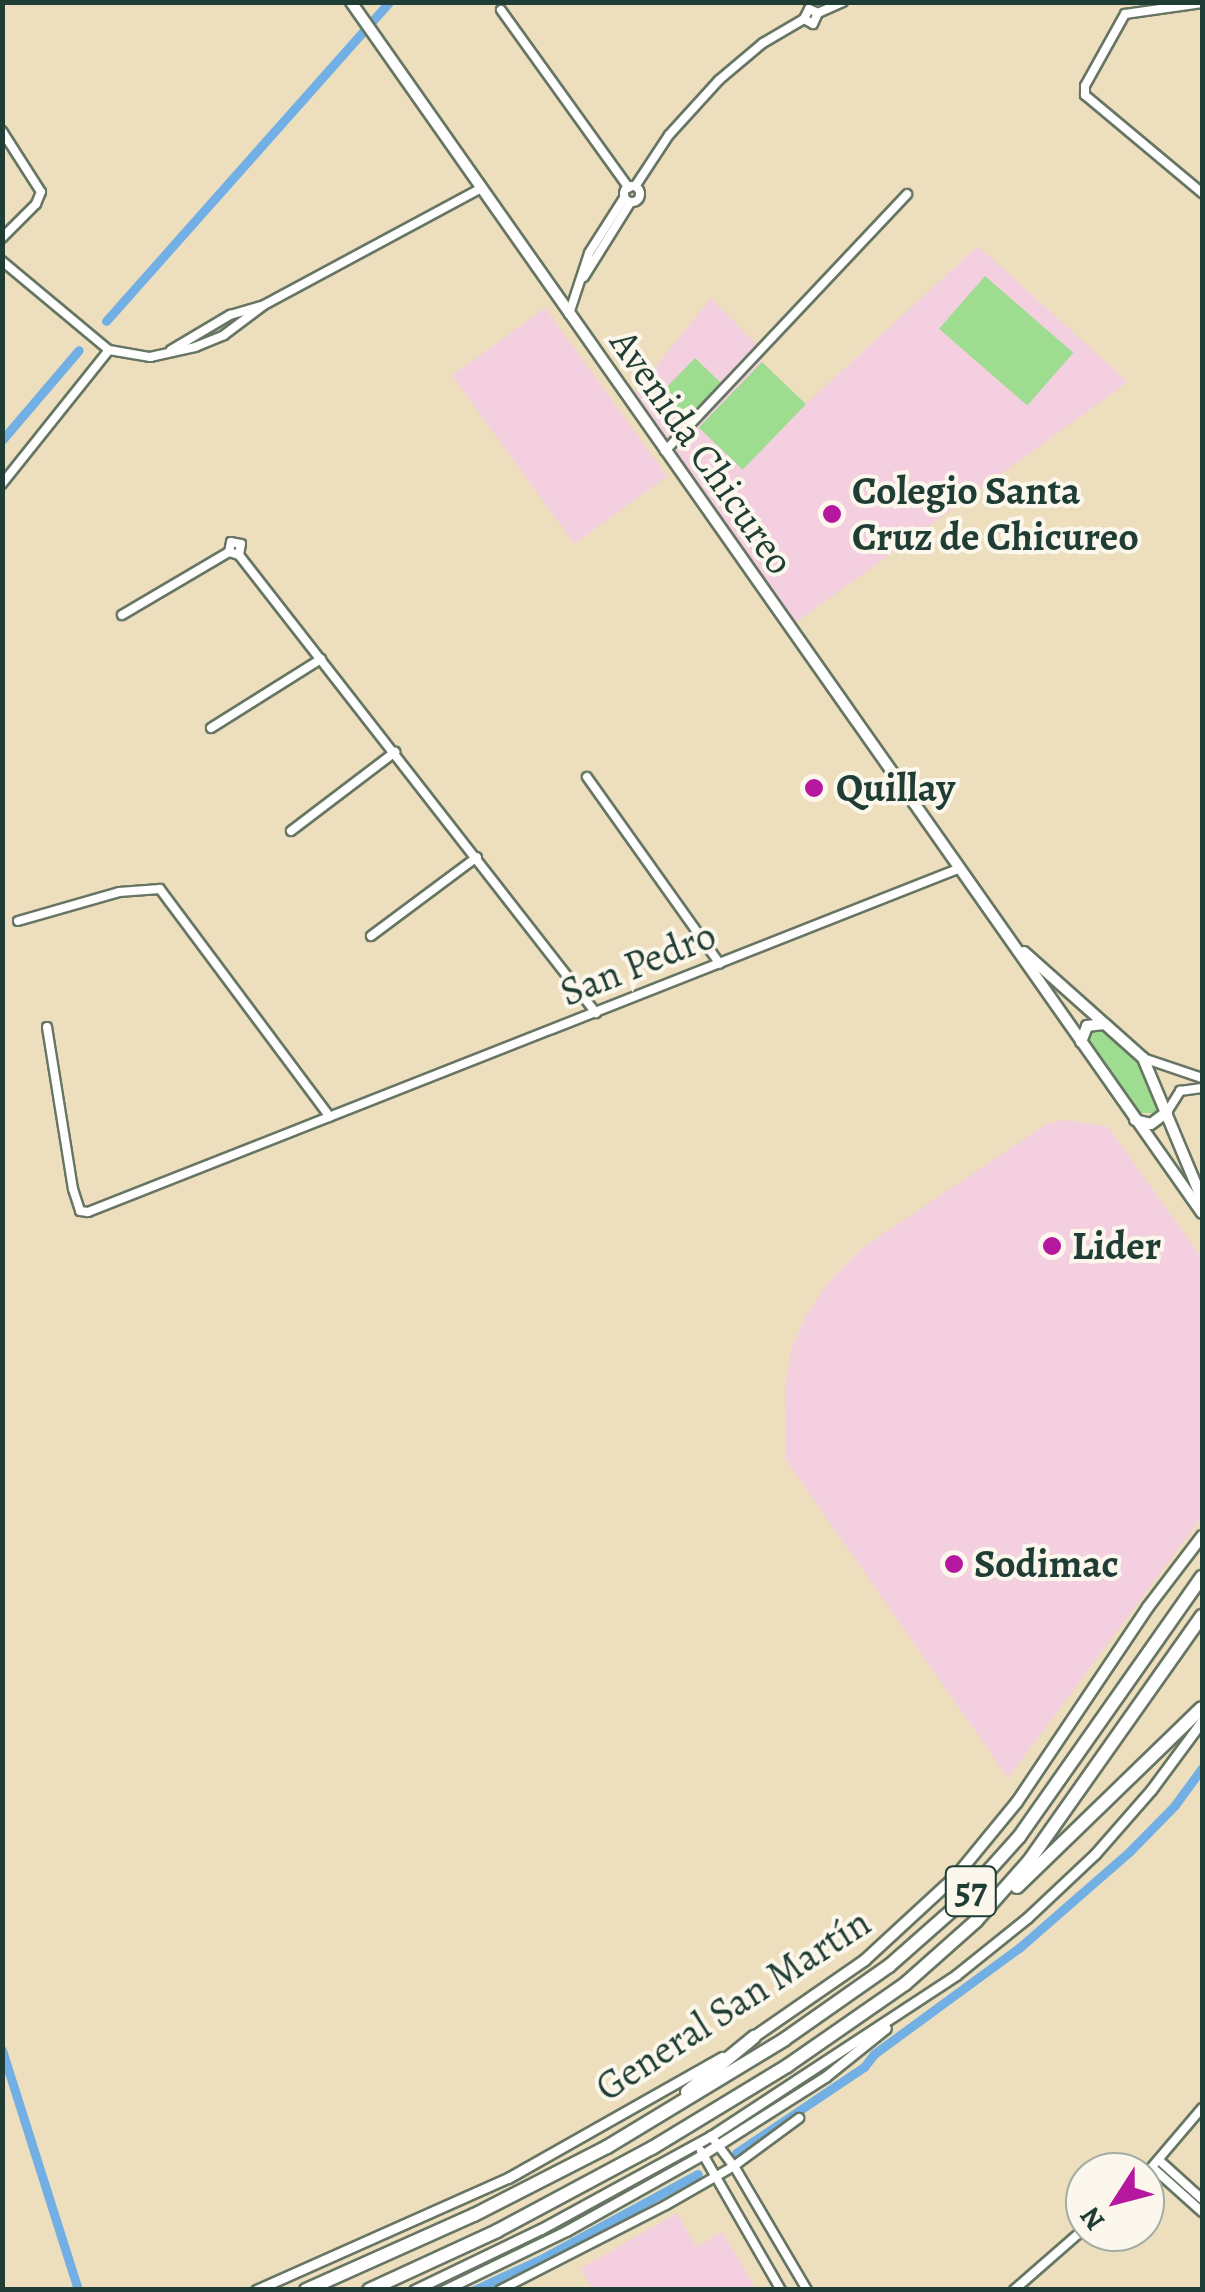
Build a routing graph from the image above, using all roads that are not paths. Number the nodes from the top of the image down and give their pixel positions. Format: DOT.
graph roads {
  1 [pos="351,2"];
  2 [pos="843,2"];
  3 [pos="1117,2"];
  4 [pos="1202,3"];
  5 [pos="810,8"];
  6 [pos="501,10"];
  7 [pos="1126,14"];
  8 [pos="2,131"];
  9 [pos="632,186"];
  10 [pos="481,188"];
  11 [pos="1202,193"];
  12 [pos="907,194"];
  13 [pos="2,238"];
  14 [pos="2,261"];
  15 [pos="264,306"];
  16 [pos="570,314"];
  17 [pos="109,350"];
  18 [pos="168,353"];
  19 [pos="665,451"];
  20 [pos="2,484"];
  21 [pos="122,616"];
  22 [pos="321,659"];
  23 [pos="211,728"];
  24 [pos="395,752"];
  25 [pos="587,777"];
  26 [pos="290,831"];
  27 [pos="477,857"];
  28 [pos="958,869"];
  29 [pos="18,921"];
  30 [pos="1006,934"];
  31 [pos="371,936"];
  32 [pos="720,964"];
  33 [pos="596,1012"];
  34 [pos="1106,1024"];
  35 [pos="48,1027"];
  36 [pos="1081,1042"];
  37 [pos="1143,1058"];
  38 [pos="1202,1078"];
  39 [pos="1202,1088"];
  40 [pos="1168,1112"];
  41 [pos="330,1116"];
  42 [pos="1134,1119"];
  43 [pos="1202,1198"];
  44 [pos="1202,1213"];
  45 [pos="1202,1536"];
  46 [pos="1202,1577"];
  47 [pos="1202,1616"];
  48 [pos="1202,1708"];
  49 [pos="1202,1721"];
  50 [pos="976,1921"];
  51 [pos="899,2015"];
  52 [pos="754,2036"];
  53 [pos="1202,2108"];
  54 [pos="800,2118"];
  55 [pos="655,2119"];
  56 [pos="711,2136"];
  57 [pos="698,2144"];
  58 [pos="718,2145"];
  59 [pos="1165,2154"];
  60 [pos="702,2155"];
  61 [pos="734,2166"];
  62 [pos="1165,2172"];
  63 [pos="1165,2174"];
  64 [pos="714,2176"];
  65 [pos="1202,2200"];
  66 [pos="1202,2212"];
  67 [pos="1065,2245"];
  68 [pos="256,2290"];
  69 [pos="306,2290"];
  70 [pos="368,2290"];
  71 [pos="414,2290"];
  72 [pos="444,2290"];
  73 [pos="500,2290"];
  74 [pos="781,2290"];
  75 [pos="806,2290"];
  76 [pos="1014,2290"];
  1 -- 10 [label="main road, Avenida Chicureo"];
  2 -- 5 [label="street"];
  3 -- 7 [label="street"];
  4 -- 7 [label="street"];
  5 -- 9 [label="street"];
  6 -- 9 [label="street"];
  7 -- 11 [label="street"];
  8 -- 13 [label="street"];
  9 -- 16 [label="street"];
  10 -- 15 [label="street"];
  10 -- 16 [label="main road, Avenida Chicureo"];
  12 -- 19 [label="street"];
  14 -- 17 [label="street"];
  15 -- 18 [label="street"];
  15 -- 18 [label="street"];
  16 -- 19 [label="main road, Avenida Chicureo"];
  17 -- 18 [label="street"];
  17 -- 20 [label="street"];
  19 -- 28 [label="main road, Avenida Chicureo"];
  21 -- 22 [label="street"];
  22 -- 23 [label="street"];
  22 -- 24 [label="street"];
  24 -- 26 [label="street"];
  24 -- 27 [label="street"];
  25 -- 32 [label="street"];
  27 -- 31 [label="street"];
  27 -- 33 [label="street"];
  28 -- 30 [label="main road, Avenida Chicureo"];
  28 -- 32 [label="street, San Pedro"];
  29 -- 41 [label="street"];
  30 -- 34 [label="main road, Avenida Chicureo"];
  30 -- 36 [label="main road, Avenida Chicureo"];
  32 -- 33 [label="street, San Pedro"];
  33 -- 41 [label="street, San Pedro"];
  34 -- 36 [label="main road"];
  34 -- 37 [label="main road, Avenida Chicureo"];
  35 -- 41 [label="street, San Pedro"];
  36 -- 42 [label="main road, Avenida Chicureo"];
  37 -- 38 [label="street"];
  37 -- 40 [label="main road, Avenida Chicureo"];
  39 -- 40 [label="street"];
  40 -- 42 [label="main road"];
  40 -- 43 [label="main road, Avenida Chicureo"];
  42 -- 44 [label="main road, Avenida Chicureo"];
  45 -- 52 [label="main road, General San Martín"];
  46 -- 55 [label="highway, 57"];
  47 -- 50 [label="highway, 57"];
  48 -- 50 [label="highway"];
  49 -- 51 [label="street"];
  50 -- 70 [label="highway, 57"];
  51 -- 56 [label="street"];
  51 -- 58 [label="street"];
  52 -- 55 [label="highway"];
  52 -- 68 [label="street, General San Martín"];
  53 -- 59 [label="street"];
  54 -- 61 [label="street"];
  55 -- 69 [label="highway, 57"];
  56 -- 57 [label="street"];
  56 -- 58 [label="street"];
  57 -- 60 [label="street"];
  57 -- 71 [label="street"];
  58 -- 60 [label="street"];
  58 -- 61 [label="street"];
  60 -- 64 [label="street"];
  60 -- 72 [label="street"];
  61 -- 64 [label="street"];
  61 -- 75 [label="street"];
  62 -- 65 [label="street"];
  63 -- 66 [label="street"];
  64 -- 73 [label="street"];
  64 -- 74 [label="street"];
  67 -- 76 [label="street"];
}
